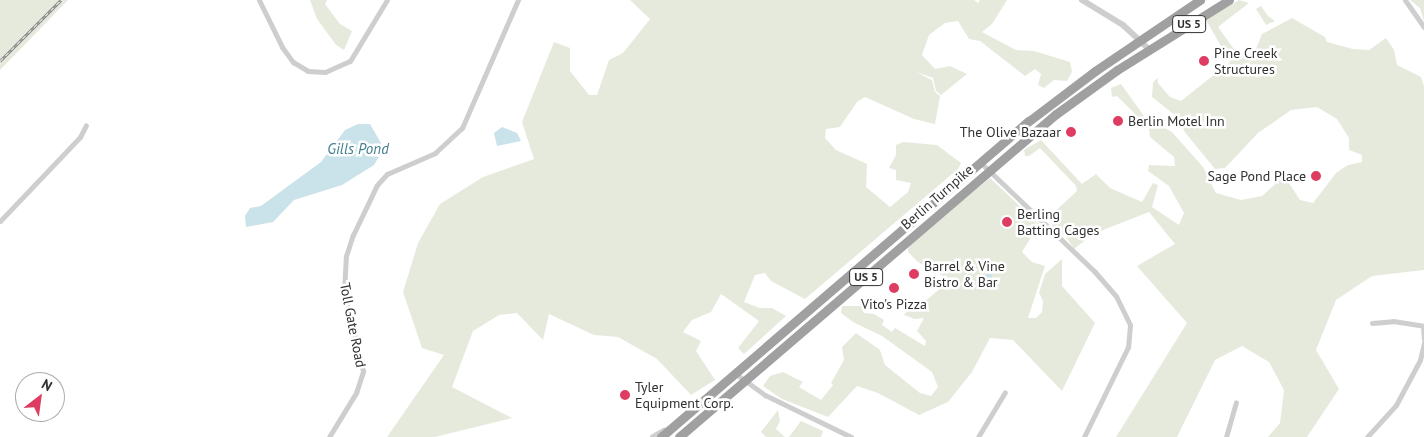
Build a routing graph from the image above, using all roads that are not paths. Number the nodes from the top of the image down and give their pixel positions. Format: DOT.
graph roads {
  1 [pos="259,0"];
  2 [pos="387,0"];
  3 [pos="518,0"];
  4 [pos="1082,0"];
  5 [pos="1200,0"];
  6 [pos="1230,0"];
  7 [pos="1406,0"];
  8 [pos="1424,27"];
  9 [pos="1140,40"];
  10 [pos="1149,49"];
  11 [pos="86,125"];
  12 [pos="980,162"];
  13 [pos="988,172"];
  14 [pos="0,221"];
  15 [pos="1372,323"];
  16 [pos="1424,326"];
  17 [pos="1424,341"];
  18 [pos="736,374"];
  19 [pos="744,382"];
  20 [pos="1005,392"];
  21 [pos="1236,402"];
  22 [pos="678,423"];
  23 [pos="329,437"];
  24 [pos="653,437"];
  25 [pos="661,437"];
  26 [pos="679,437"];
  27 [pos="851,437"];
  28 [pos="978,437"];
  29 [pos="1084,437"];
  30 [pos="1226,437"];
  31 [pos="1366,437"];
  1 -- 2 [label="street"];
  3 -- 23 [label="street, Toll Gate Road"];
  4 -- 9 [label="street"];
  5 -- 9 [label="highway, Berlin Turnpike / US 5"];
  6 -- 10 [label="highway, Berlin Turnpike / US 5"];
  7 -- 8 [label="street"];
  9 -- 10 [label="street"];
  9 -- 12 [label="highway, Berlin Turnpike / US 5"];
  10 -- 13 [label="highway, Berlin Turnpike / US 5"];
  11 -- 14 [label="street"];
  12 -- 13 [label="street"];
  12 -- 18 [label="highway, Berlin Turnpike / US 5"];
  13 -- 19 [label="highway, Berlin Turnpike / US 5"];
  13 -- 29 [label="street"];
  15 -- 16 [label="street"];
  16 -- 17 [label="street"];
  17 -- 31 [label="street"];
  18 -- 19 [label="street"];
  18 -- 22 [label="highway, Berlin Turnpike / US 5"];
  19 -- 26 [label="highway, Berlin Turnpike / US 5"];
  19 -- 27 [label="street"];
  20 -- 28 [label="street"];
  21 -- 30 [label="street"];
  22 -- 24 [label="street"];
  22 -- 25 [label="highway, Berlin Turnpike / US 5"];
}
